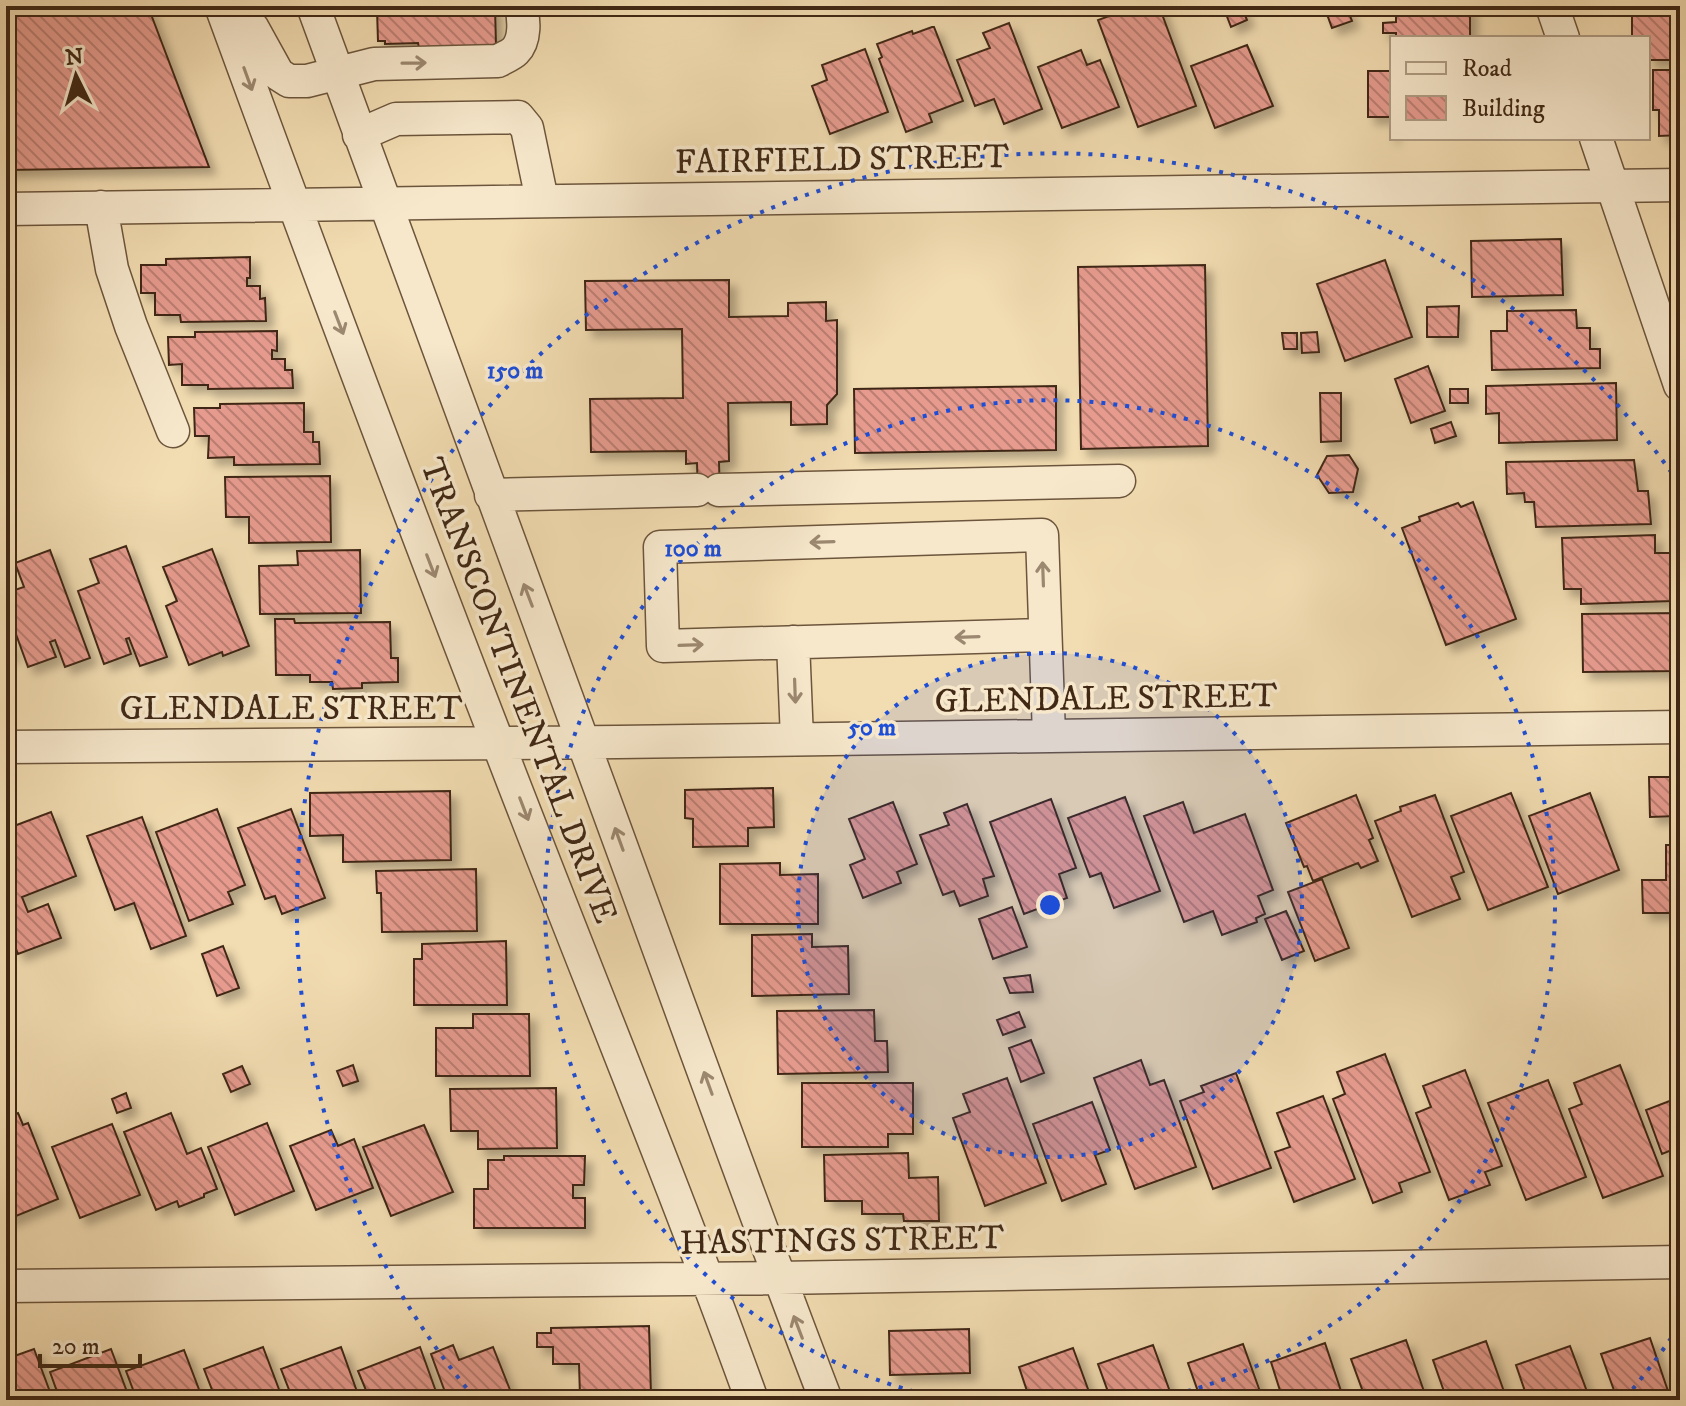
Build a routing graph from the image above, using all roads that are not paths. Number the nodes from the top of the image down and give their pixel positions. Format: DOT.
graph roads {
  1 [pos="313,6"];
  2 [pos="521,6"];
  3 [pos="1552,6"];
  4 [pos="222,7"];
  5 [pos="1562,36"];
  6 [pos="336,72"];
  7 [pos="359,135"];
  8 [pos="1597,140"];
  9 [pos="1680,185"];
  10 [pos="1612,186"];
  11 [pos="542,200"];
  12 [pos="383,203"];
  13 [pos="294,204"];
  14 [pos="101,207"];
  15 [pos="6,209"];
  16 [pos="1680,385"];
  17 [pos="173,431"];
  18 [pos="1119,481"];
  19 [pos="491,495"];
  20 [pos="1045,635"];
  21 [pos="793,642"];
  22 [pos="1680,727"];
  23 [pos="1049,736"];
  24 [pos="797,739"];
  25 [pos="583,742"];
  26 [pos="498,743"];
  27 [pos="6,747"];
  28 [pos="1680,1262"];
  29 [pos="779,1278"];
  30 [pos="708,1279"];
  31 [pos="6,1286"];
  32 [pos="752,1400"];
  33 [pos="826,1400"];
  1 -- 6 [label="street, TRANSCONTINENTAL DRIVE"];
  6 -- 2 [label="street, one-way"];
  3 -- 5 [label="street"];
  4 -- 6 [label="street"];
  4 -- 13 [label="street, TRANSCONTINENTAL DRIVE, one-way"];
  6 -- 7 [label="street, TRANSCONTINENTAL DRIVE"];
  7 -- 11 [label="street"];
  7 -- 12 [label="street, TRANSCONTINENTAL DRIVE"];
  8 -- 10 [label="street"];
  9 -- 10 [label="street, FAIRFIELD STREET"];
  10 -- 11 [label="street, FAIRFIELD STREET"];
  10 -- 16 [label="street"];
  11 -- 12 [label="street, FAIRFIELD STREET"];
  12 -- 13 [label="street, FAIRFIELD STREET"];
  12 -- 19 [label="street, TRANSCONTINENTAL DRIVE"];
  13 -- 14 [label="street, FAIRFIELD STREET"];
  13 -- 26 [label="street, TRANSCONTINENTAL DRIVE, one-way"];
  14 -- 15 [label="street, FAIRFIELD STREET"];
  14 -- 17 [label="street"];
  18 -- 19 [label="street"];
  25 -- 19 [label="street, TRANSCONTINENTAL DRIVE, one-way"];
  20 -- 21 [label="street, one-way"];
  20 -- 21 [label="street, one-way"];
  20 -- 23 [label="street"];
  21 -- 24 [label="street, one-way"];
  22 -- 23 [label="street, GLENDALE STREET"];
  23 -- 24 [label="street, GLENDALE STREET"];
  24 -- 25 [label="street, GLENDALE STREET"];
  25 -- 26 [label="street, GLENDALE STREET"];
  29 -- 25 [label="street, TRANSCONTINENTAL DRIVE, one-way"];
  26 -- 27 [label="street, GLENDALE STREET"];
  26 -- 30 [label="street, TRANSCONTINENTAL DRIVE, one-way"];
  28 -- 29 [label="street, HASTINGS STREET"];
  29 -- 30 [label="street, HASTINGS STREET"];
  33 -- 29 [label="street, TRANSCONTINENTAL DRIVE, one-way"];
  30 -- 31 [label="street, HASTINGS STREET"];
  30 -- 32 [label="street, TRANSCONTINENTAL DRIVE"];
}
